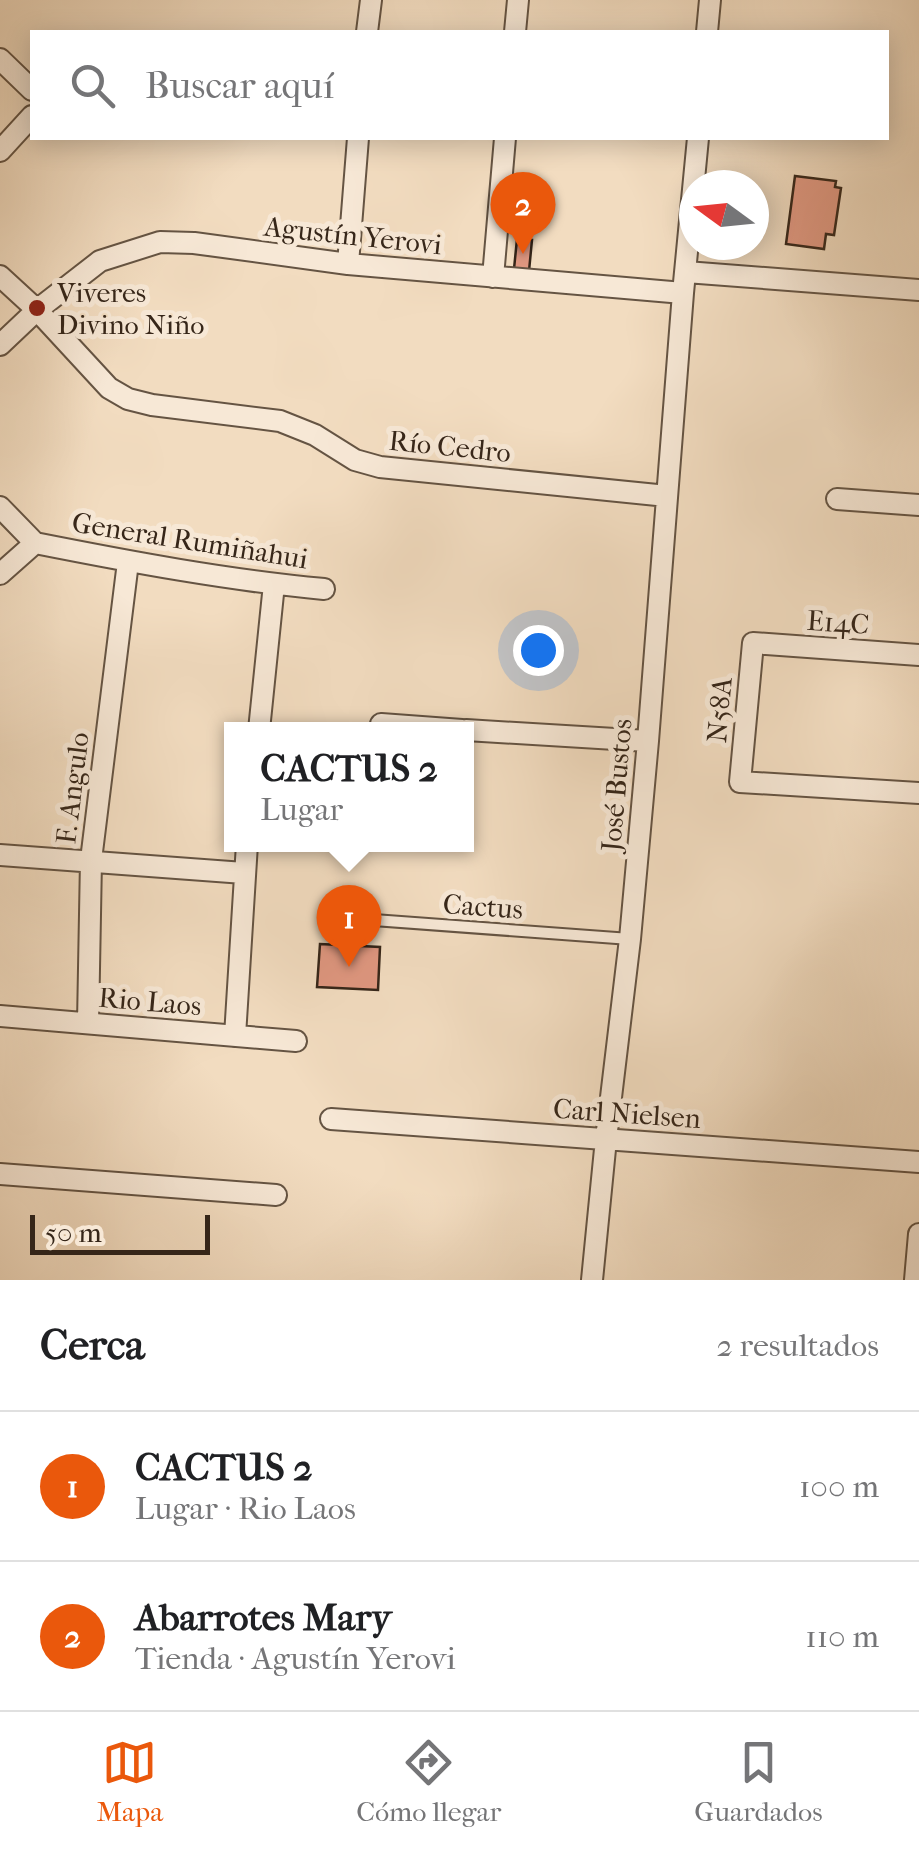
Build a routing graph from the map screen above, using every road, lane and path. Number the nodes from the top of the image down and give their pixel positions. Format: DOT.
graph roads {
  1 [pos="371,0"];
  2 [pos="518,0"];
  3 [pos="710,0"];
  4 [pos="367,30"];
  5 [pos="515,30"];
  6 [pos="707,30"];
  7 [pos="0,59"];
  8 [pos="30,88"];
  9 [pos="30,118"];
  10 [pos="358,140"];
  11 [pos="505,140"];
  12 [pos="698,140"];
  13 [pos="0,151"];
  14 [pos="348,264"];
  15 [pos="0,276"];
  16 [pos="493,277"];
  17 [pos="684,283"];
  18 [pos="919,290"];
  19 [pos="37,310"];
  20 [pos="0,344"];
  21 [pos="667,496"];
  22 [pos="837,499"];
  23 [pos="919,504"];
  24 [pos="0,507"];
  25 [pos="34,542"];
  26 [pos="128,562"];
  27 [pos="0,574"];
  28 [pos="274,584"];
  29 [pos="324,589"];
  30 [pos="753,643"];
  31 [pos="919,655"];
  32 [pos="260,722"];
  33 [pos="474,731"];
  34 [pos="648,741"];
  35 [pos="919,793"];
  36 [pos="246,852"];
  37 [pos="0,856"];
  38 [pos="91,860"];
  39 [pos="244,873"];
  40 [pos="333,917"];
  41 [pos="630,939"];
  42 [pos="0,1016"];
  43 [pos="88,1023"];
  44 [pos="235,1036"];
  45 [pos="296,1041"];
  46 [pos="331,1119"];
  47 [pos="606,1140"];
  48 [pos="919,1162"];
  49 [pos="0,1174"];
  50 [pos="276,1195"];
  51 [pos="919,1234"];
  52 [pos="592,1280"];
  53 [pos="915,1280"];
  1 -- 4 [label="street"];
  2 -- 5 [label="street"];
  3 -- 6 [label="street"];
  7 -- 8 [label="street"];
  9 -- 13 [label="street"];
  10 -- 14 [label="street"];
  11 -- 16 [label="street"];
  12 -- 17 [label="street, José Bustos"];
  14 -- 16 [label="street, Agustín Yerovi"];
  14 -- 19 [label="street, Agustín Yerovi"];
  15 -- 19 [label="street, Río Cedro"];
  16 -- 17 [label="street, Agustín Yerovi"];
  17 -- 18 [label="street, Agustín Yerovi"];
  17 -- 21 [label="street, José Bustos"];
  19 -- 20 [label="street, Agustín Yerovi"];
  19 -- 21 [label="street, Río Cedro"];
  21 -- 34 [label="street, José Bustos"];
  22 -- 23 [label="street"];
  24 -- 25 [label="street"];
  25 -- 26 [label="street, General Rumiñahui"];
  25 -- 27 [label="street, General Rumiñahui"];
  26 -- 28 [label="street, General Rumiñahui"];
  26 -- 38 [label="street, F. Angulo"];
  28 -- 29 [label="street, General Rumiñahui"];
  28 -- 32 [label="street"];
  30 -- 31 [label="street, E14C"];
  30 -- 35 [label="street, N58A"];
  33 -- 34 [label="street"];
  34 -- 41 [label="street, José Bustos"];
  36 -- 39 [label="street"];
  37 -- 38 [label="street"];
  38 -- 39 [label="street"];
  38 -- 43 [label="street, F. Angulo"];
  39 -- 44 [label="street"];
  40 -- 41 [label="lane, Cactus"];
  41 -- 47 [label="street, José Bustos"];
  42 -- 43 [label="street, Rio Laos"];
  43 -- 44 [label="street, Rio Laos"];
  44 -- 45 [label="street, Rio Laos"];
  46 -- 47 [label="street, Carl Nielsen"];
  47 -- 48 [label="street, Carl Nielsen"];
  47 -- 52 [label="street, José Bustos"];
  49 -- 50 [label="street"];
  51 -- 53 [label="street"];
}
